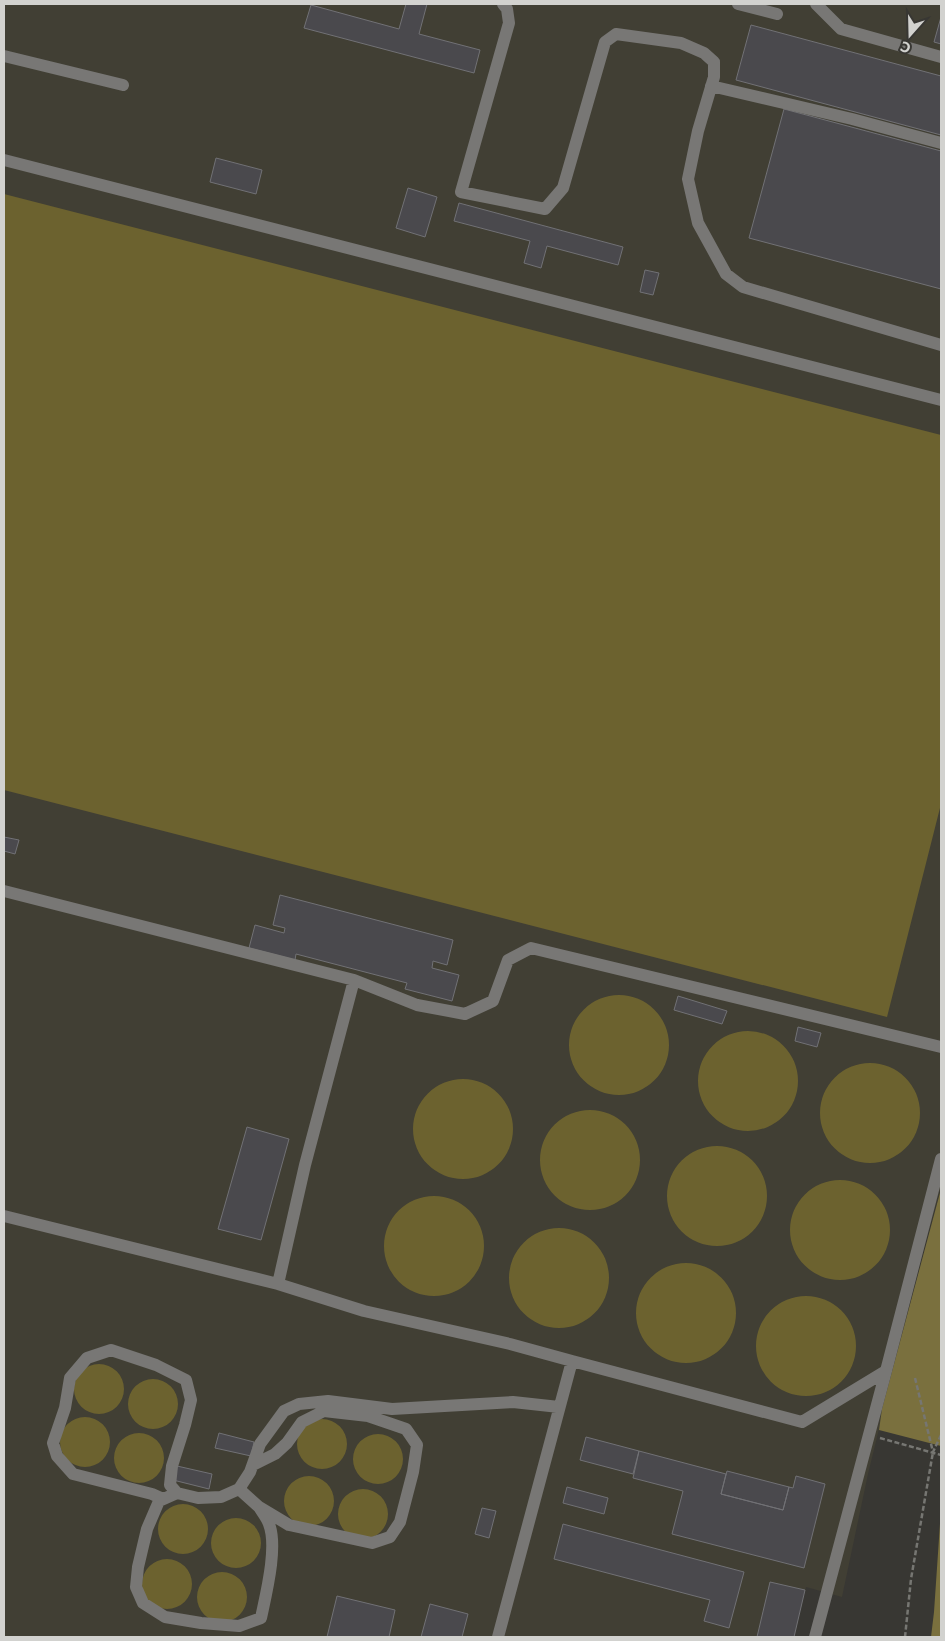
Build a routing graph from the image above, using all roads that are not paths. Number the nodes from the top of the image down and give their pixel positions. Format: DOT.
graph roads {
  1 [pos="502,4"];
  2 [pos="738,4"];
  3 [pos="816,4"];
  4 [pos="777,14"];
  5 [pos="4,56"];
  6 [pos="941,57"];
  7 [pos="123,85"];
  8 [pos="711,86"];
  9 [pos="941,143"];
  10 [pos="4,160"];
  11 [pos="941,345"];
  12 [pos="941,400"];
  13 [pos="4,891"];
  14 [pos="354,980"];
  15 [pos="941,1047"];
  16 [pos="941,1159"];
  17 [pos="4,1216"];
  18 [pos="278,1284"];
  19 [pos="572,1361"];
  20 [pos="886,1371"];
  21 [pos="559,1407"];
  22 [pos="253,1465"];
  23 [pos="239,1489"];
  24 [pos="177,1494"];
  25 [pos="163,1499"];
  26 [pos="259,1507"];
  27 [pos="498,1637"];
  28 [pos="815,1637"];
  1 -- 8 [label="lane"];
  2 -- 4 [label="lane"];
  3 -- 6 [label="lane"];
  5 -- 7 [label="lane"];
  8 -- 9 [label="lane"];
  8 -- 11 [label="lane"];
  10 -- 12 [label="lane"];
  13 -- 14 [label="lane"];
  14 -- 15 [label="lane"];
  14 -- 18 [label="lane"];
  16 -- 20 [label="lane"];
  17 -- 18 [label="lane"];
  18 -- 19 [label="lane"];
  19 -- 20 [label="lane"];
  19 -- 21 [label="lane"];
  20 -- 28 [label="lane"];
  21 -- 22 [label="lane"];
  21 -- 27 [label="lane"];
  22 -- 23 [label="lane"];
  22 -- 26 [label="lane"];
  23 -- 24 [label="lane"];
  23 -- 26 [label="lane"];
  24 -- 25 [label="lane"];
  24 -- 25 [label="lane"];
  25 -- 26 [label="lane"];
}
